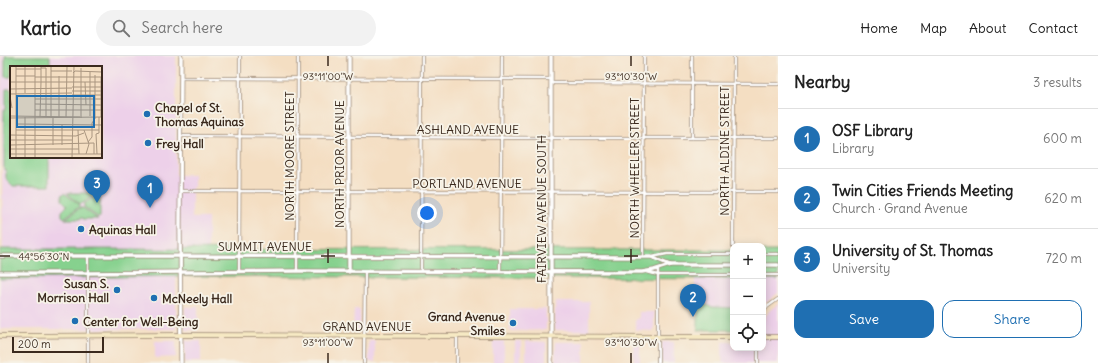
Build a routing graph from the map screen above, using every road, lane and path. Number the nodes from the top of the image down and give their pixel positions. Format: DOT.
graph roads {
  1 [pos="181,56"];
  2 [pos="240,56"];
  3 [pos="298,56"];
  4 [pos="349,56"];
  5 [pos="422,56"];
  6 [pos="502,56"];
  7 [pos="551,56"];
  8 [pos="644,56"];
  9 [pos="692,56"];
  10 [pos="734,56"];
  11 [pos="181,78"];
  12 [pos="240,78"];
  13 [pos="298,78"];
  14 [pos="349,79"];
  15 [pos="422,79"];
  16 [pos="502,79"];
  17 [pos="551,81"];
  18 [pos="644,84"];
  19 [pos="692,84"];
  20 [pos="734,84"];
  21 [pos="778,84"];
  22 [pos="181,136"];
  23 [pos="240,137"];
  24 [pos="298,137"];
  25 [pos="349,137"];
  26 [pos="422,138"];
  27 [pos="501,138"];
  28 [pos="551,138"];
  29 [pos="643,138"];
  30 [pos="692,138"];
  31 [pos="734,138"];
  32 [pos="778,138"];
  33 [pos="181,191"];
  34 [pos="239,191"];
  35 [pos="298,191"];
  36 [pos="551,191"];
  37 [pos="349,192"];
  38 [pos="422,192"];
  39 [pos="501,192"];
  40 [pos="643,192"];
  41 [pos="734,192"];
  42 [pos="778,192"];
  43 [pos="734,243"];
  44 [pos="730,254"];
  45 [pos="766,254"];
  46 [pos="778,254"];
  47 [pos="0,256"];
  48 [pos="88,256"];
  49 [pos="180,256"];
  50 [pos="238,256"];
  51 [pos="297,256"];
  52 [pos="348,256"];
  53 [pos="421,256"];
  54 [pos="551,256"];
  55 [pos="500,257"];
  56 [pos="643,257"];
  57 [pos="651,258"];
  58 [pos="670,265"];
  59 [pos="730,265"];
  60 [pos="766,265"];
  61 [pos="778,265"];
  62 [pos="658,269"];
  63 [pos="297,271"];
  64 [pos="0,272"];
  65 [pos="180,272"];
  66 [pos="239,272"];
  67 [pos="348,272"];
  68 [pos="365,272"];
  69 [pos="421,272"];
  70 [pos="500,272"];
  71 [pos="647,272"];
  72 [pos="88,273"];
  73 [pos="551,273"];
  74 [pos="658,275"];
  75 [pos="730,275"];
  76 [pos="766,275"];
  77 [pos="778,275"];
  78 [pos="778,299"];
  79 [pos="766,308"];
  80 [pos="181,335"];
  81 [pos="0,336"];
  82 [pos="88,336"];
  83 [pos="365,336"];
  84 [pos="457,336"];
  85 [pos="551,336"];
  86 [pos="658,336"];
  87 [pos="730,337"];
  88 [pos="766,337"];
  89 [pos="778,337"];
  90 [pos="758,351"];
  91 [pos="88,363"];
  92 [pos="181,363"];
  93 [pos="364,363"];
  94 [pos="457,363"];
  95 [pos="551,363"];
  96 [pos="658,363"];
  97 [pos="758,363"];
  1 -- 11 [label="street"];
  2 -- 12 [label="street"];
  3 -- 13 [label="street, NORTH MOORE STREET"];
  4 -- 14 [label="street, NORTH PRIOR AVENUE"];
  5 -- 15 [label="street"];
  6 -- 16 [label="street"];
  7 -- 17 [label="street, FAIRVIEW AVENUE SOUTH"];
  8 -- 18 [label="street, NORTH WHEELER STREET"];
  9 -- 19 [label="street"];
  10 -- 20 [label="street, NORTH ALDINE STREET"];
  11 -- 12 [label="street"];
  11 -- 22 [label="street"];
  12 -- 13 [label="street"];
  12 -- 23 [label="street"];
  13 -- 14 [label="street"];
  13 -- 24 [label="street, NORTH MOORE STREET"];
  14 -- 15 [label="street"];
  14 -- 25 [label="street, NORTH PRIOR AVENUE"];
  15 -- 16 [label="street"];
  15 -- 26 [label="street"];
  16 -- 17 [label="street"];
  16 -- 27 [label="street"];
  17 -- 18 [label="street"];
  17 -- 28 [label="street, FAIRVIEW AVENUE SOUTH"];
  18 -- 19 [label="street"];
  18 -- 29 [label="street, NORTH WHEELER STREET"];
  19 -- 20 [label="street"];
  19 -- 30 [label="street"];
  20 -- 21 [label="street"];
  20 -- 31 [label="street, NORTH ALDINE STREET"];
  22 -- 23 [label="street, ASHLAND AVENUE"];
  22 -- 33 [label="street"];
  23 -- 24 [label="street, ASHLAND AVENUE"];
  23 -- 34 [label="street"];
  24 -- 25 [label="street, ASHLAND AVENUE"];
  24 -- 35 [label="street, NORTH MOORE STREET"];
  25 -- 26 [label="street, ASHLAND AVENUE"];
  25 -- 37 [label="street, NORTH PRIOR AVENUE"];
  26 -- 27 [label="street, ASHLAND AVENUE"];
  26 -- 38 [label="street"];
  27 -- 28 [label="street, ASHLAND AVENUE"];
  27 -- 39 [label="street"];
  28 -- 29 [label="street, ASHLAND AVENUE"];
  28 -- 36 [label="street, FAIRVIEW AVENUE SOUTH"];
  29 -- 30 [label="street, ASHLAND AVENUE"];
  29 -- 40 [label="street, NORTH WHEELER STREET"];
  30 -- 31 [label="street, ASHLAND AVENUE"];
  31 -- 32 [label="street, ASHLAND AVENUE"];
  31 -- 41 [label="street, NORTH ALDINE STREET"];
  33 -- 34 [label="street, PORTLAND AVENUE"];
  33 -- 49 [label="street"];
  34 -- 35 [label="street, PORTLAND AVENUE"];
  34 -- 50 [label="street"];
  35 -- 37 [label="street, PORTLAND AVENUE"];
  35 -- 51 [label="street, NORTH MOORE STREET"];
  36 -- 39 [label="street, PORTLAND AVENUE"];
  36 -- 40 [label="street, PORTLAND AVENUE"];
  36 -- 54 [label="street, FAIRVIEW AVENUE SOUTH"];
  37 -- 38 [label="street, PORTLAND AVENUE"];
  37 -- 52 [label="street, NORTH PRIOR AVENUE"];
  38 -- 39 [label="street, PORTLAND AVENUE"];
  38 -- 53 [label="street"];
  39 -- 55 [label="street"];
  40 -- 41 [label="street, PORTLAND AVENUE"];
  40 -- 56 [label="street, NORTH WHEELER STREET"];
  41 -- 42 [label="street, PORTLAND AVENUE"];
  41 -- 43 [label="street, NORTH ALDINE STREET"];
  44 -- 57 [label="street, SUMMIT AVENUE"];
  45 -- 46 [label="street"];
  47 -- 48 [label="street, SUMMIT AVENUE"];
  48 -- 49 [label="street, SUMMIT AVENUE"];
  48 -- 72 [label="street"];
  49 -- 50 [label="street, SUMMIT AVENUE"];
  49 -- 65 [label="street"];
  50 -- 51 [label="street, SUMMIT AVENUE"];
  50 -- 66 [label="street"];
  51 -- 52 [label="street, SUMMIT AVENUE"];
  51 -- 63 [label="street, NORTH MOORE STREET"];
  52 -- 53 [label="street, SUMMIT AVENUE"];
  52 -- 67 [label="street, NORTH PRIOR AVENUE"];
  53 -- 55 [label="street, SUMMIT AVENUE"];
  53 -- 69 [label="street"];
  54 -- 55 [label="street, SUMMIT AVENUE"];
  54 -- 56 [label="street, SUMMIT AVENUE"];
  54 -- 73 [label="street, FAIRVIEW AVENUE SOUTH"];
  55 -- 70 [label="street"];
  56 -- 57 [label="street, SUMMIT AVENUE"];
  57 -- 58 [label="street, SUMMIT AVENUE"];
  58 -- 59 [label="street, SUMMIT AVENUE"];
  58 -- 62 [label="street, SUMMIT AVENUE"];
  60 -- 61 [label="street"];
  62 -- 71 [label="street, SUMMIT AVENUE"];
  62 -- 74 [label="street"];
  63 -- 66 [label="street, SUMMIT AVENUE"];
  63 -- 67 [label="street, SUMMIT AVENUE"];
  64 -- 72 [label="street, SUMMIT AVENUE"];
  65 -- 66 [label="street, SUMMIT AVENUE"];
  65 -- 72 [label="street, SUMMIT AVENUE"];
  65 -- 80 [label="street"];
  67 -- 68 [label="street, SUMMIT AVENUE"];
  68 -- 69 [label="street, SUMMIT AVENUE"];
  68 -- 83 [label="street"];
  69 -- 70 [label="street, SUMMIT AVENUE"];
  70 -- 73 [label="street, SUMMIT AVENUE"];
  71 -- 73 [label="street, SUMMIT AVENUE"];
  71 -- 74 [label="street, SUMMIT AVENUE"];
  72 -- 82 [label="street"];
  73 -- 85 [label="street, FAIRVIEW AVENUE SOUTH"];
  74 -- 75 [label="street, SUMMIT AVENUE"];
  74 -- 86 [label="street"];
  76 -- 77 [label="street"];
  78 -- 79 [label="street"];
  80 -- 82 [label="main road, GRAND AVENUE"];
  80 -- 83 [label="main road, GRAND AVENUE"];
  80 -- 92 [label="street"];
  81 -- 82 [label="main road, GRAND AVENUE"];
  82 -- 91 [label="street"];
  83 -- 84 [label="main road, GRAND AVENUE"];
  83 -- 93 [label="street"];
  84 -- 85 [label="main road, GRAND AVENUE"];
  84 -- 94 [label="street"];
  85 -- 86 [label="main road, GRAND AVENUE"];
  85 -- 95 [label="street, FAIRVIEW AVENUE SOUTH"];
  86 -- 87 [label="main road, GRAND AVENUE"];
  86 -- 96 [label="street"];
  88 -- 89 [label="main road"];
  90 -- 97 [label="street"];
}
